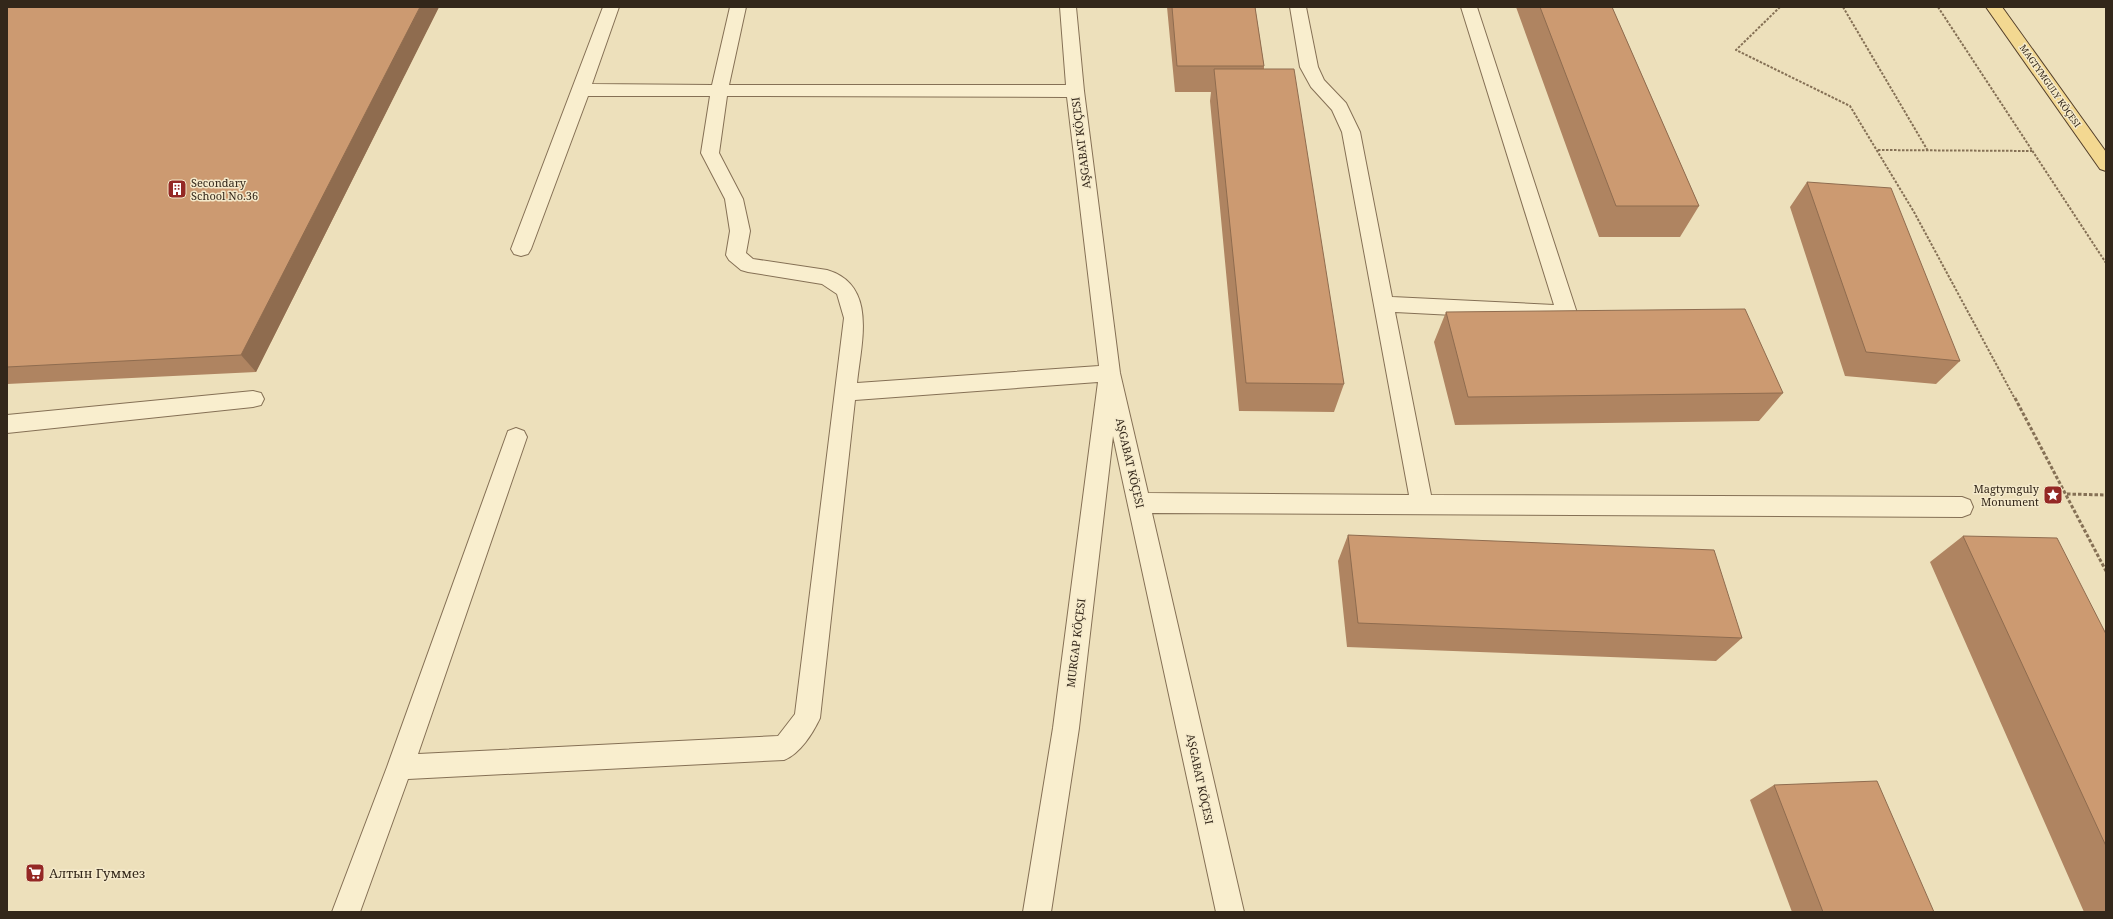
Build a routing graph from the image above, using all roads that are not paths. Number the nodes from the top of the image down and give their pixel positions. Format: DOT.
graph roads {
  1 [pos="612,7"];
  2 [pos="738,7"];
  3 [pos="1068,7"];
  4 [pos="1298,7"];
  5 [pos="1469,7"];
  6 [pos="1994,7"];
  7 [pos="581,90"];
  8 [pos="719,91"];
  9 [pos="1075,91"];
  10 [pos="2106,165"];
  11 [pos="521,249"];
  12 [pos="1384,304"];
  13 [pos="1110,373"];
  14 [pos="845,392"];
  15 [pos="253,399"];
  16 [pos="7,424"];
  17 [pos="516,437"];
  18 [pos="1139,503"];
  19 [pos="1422,505"];
  20 [pos="1962,507"];
  21 [pos="400,768"];
  22 [pos="346,912"];
  23 [pos="1037,912"];
  24 [pos="1230,912"];
  1 -- 7 [label="street"];
  2 -- 8 [label="street"];
  3 -- 9 [label="street, AŞGABAT KÖÇESI"];
  4 -- 12 [label="street"];
  5 -- 12 [label="street"];
  6 -- 10 [label="main road, MAGTYMGULY KÖÇESI"];
  7 -- 8 [label="street"];
  7 -- 11 [label="street"];
  8 -- 9 [label="street"];
  8 -- 14 [label="street"];
  9 -- 13 [label="street, AŞGABAT KÖÇESI"];
  12 -- 19 [label="street"];
  13 -- 14 [label="street"];
  13 -- 18 [label="street, AŞGABAT KÖÇESI"];
  13 -- 23 [label="street, MURGAP KÖÇESI"];
  14 -- 21 [label="street"];
  15 -- 16 [label="street"];
  17 -- 21 [label="street"];
  18 -- 19 [label="street"];
  18 -- 24 [label="street, AŞGABAT KÖÇESI"];
  19 -- 20 [label="street"];
  21 -- 22 [label="street"];
}
